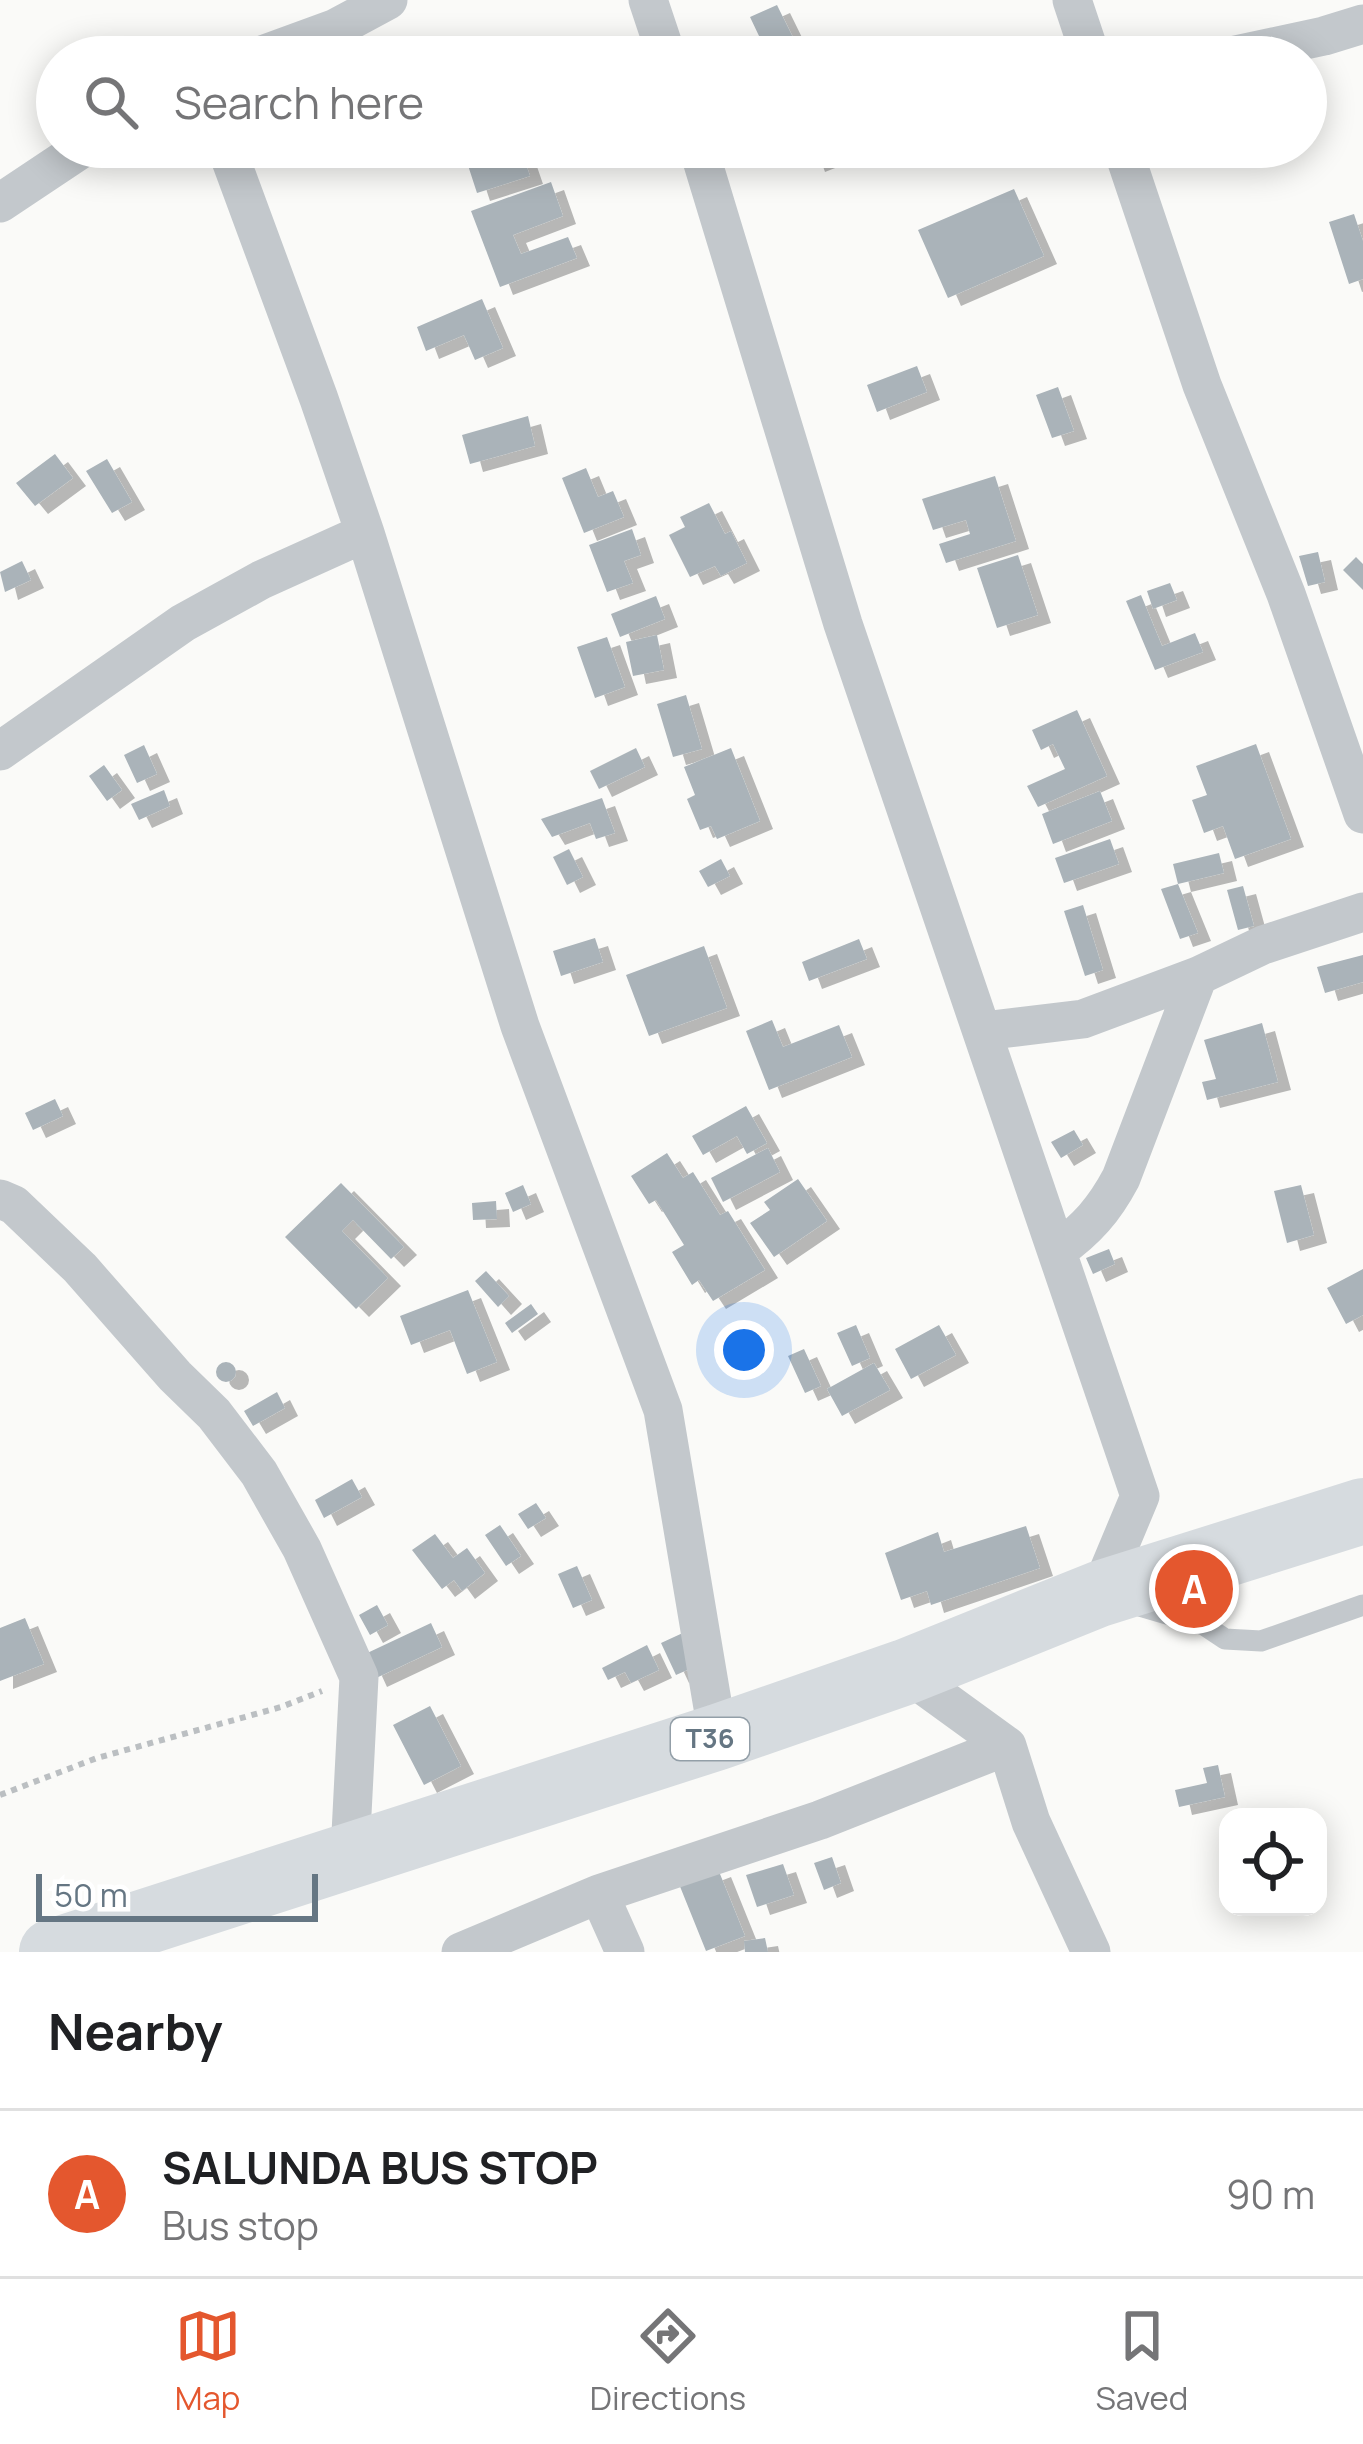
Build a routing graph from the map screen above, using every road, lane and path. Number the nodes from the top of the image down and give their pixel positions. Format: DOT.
graph roads {
  1 [pos="388,0"];
  2 [pos="648,0"];
  3 [pos="1072,0"];
  4 [pos="1363,24"];
  5 [pos="314,36"];
  6 [pos="660,36"];
  7 [pos="1084,36"];
  8 [pos="1327,36"];
  9 [pos="52,168"];
  10 [pos="234,168"];
  11 [pos="704,168"];
  12 [pos="1129,168"];
  13 [pos="0,202"];
  14 [pos="364,533"];
  15 [pos="0,751"];
  16 [pos="1363,814"];
  17 [pos="1363,912"];
  18 [pos="1198,976"];
  19 [pos="983,1031"];
  20 [pos="0,1199"];
  21 [pos="1058,1250"];
  22 [pos="1363,1511"];
  23 [pos="1099,1594"];
  24 [pos="1363,1605"];
  25 [pos="905,1672"];
  26 [pos="359,1677"];
  27 [pos="718,1737"];
  28 [pos="1007,1746"];
  29 [pos="0,1795"];
  30 [pos="350,1853"];
  31 [pos="599,1894"];
  32 [pos="98,1946"];
  33 [pos="461,1952"];
  34 [pos="626,1952"];
  35 [pos="1091,1952"];
  1 -- 5 [label="street"];
  2 -- 6 [label="street"];
  3 -- 7 [label="street"];
  4 -- 8 [label="street"];
  9 -- 13 [label="street"];
  10 -- 14 [label="street"];
  11 -- 19 [label="street"];
  12 -- 16 [label="street"];
  14 -- 15 [label="street"];
  14 -- 27 [label="street"];
  17 -- 18 [label="street"];
  18 -- 19 [label="street"];
  18 -- 21 [label="street"];
  19 -- 21 [label="street"];
  20 -- 26 [label="street"];
  21 -- 23 [label="street"];
  22 -- 23 [label="highway, T36"];
  23 -- 24 [label="lane"];
  23 -- 25 [label="highway, T36"];
  25 -- 27 [label="highway, T36"];
  25 -- 28 [label="street"];
  26 -- 29 [label="path"];
  26 -- 30 [label="street"];
  27 -- 30 [label="highway, T36"];
  28 -- 31 [label="street"];
  28 -- 35 [label="street"];
  30 -- 32 [label="highway, T36"];
  31 -- 33 [label="street"];
  31 -- 34 [label="street"];
}
